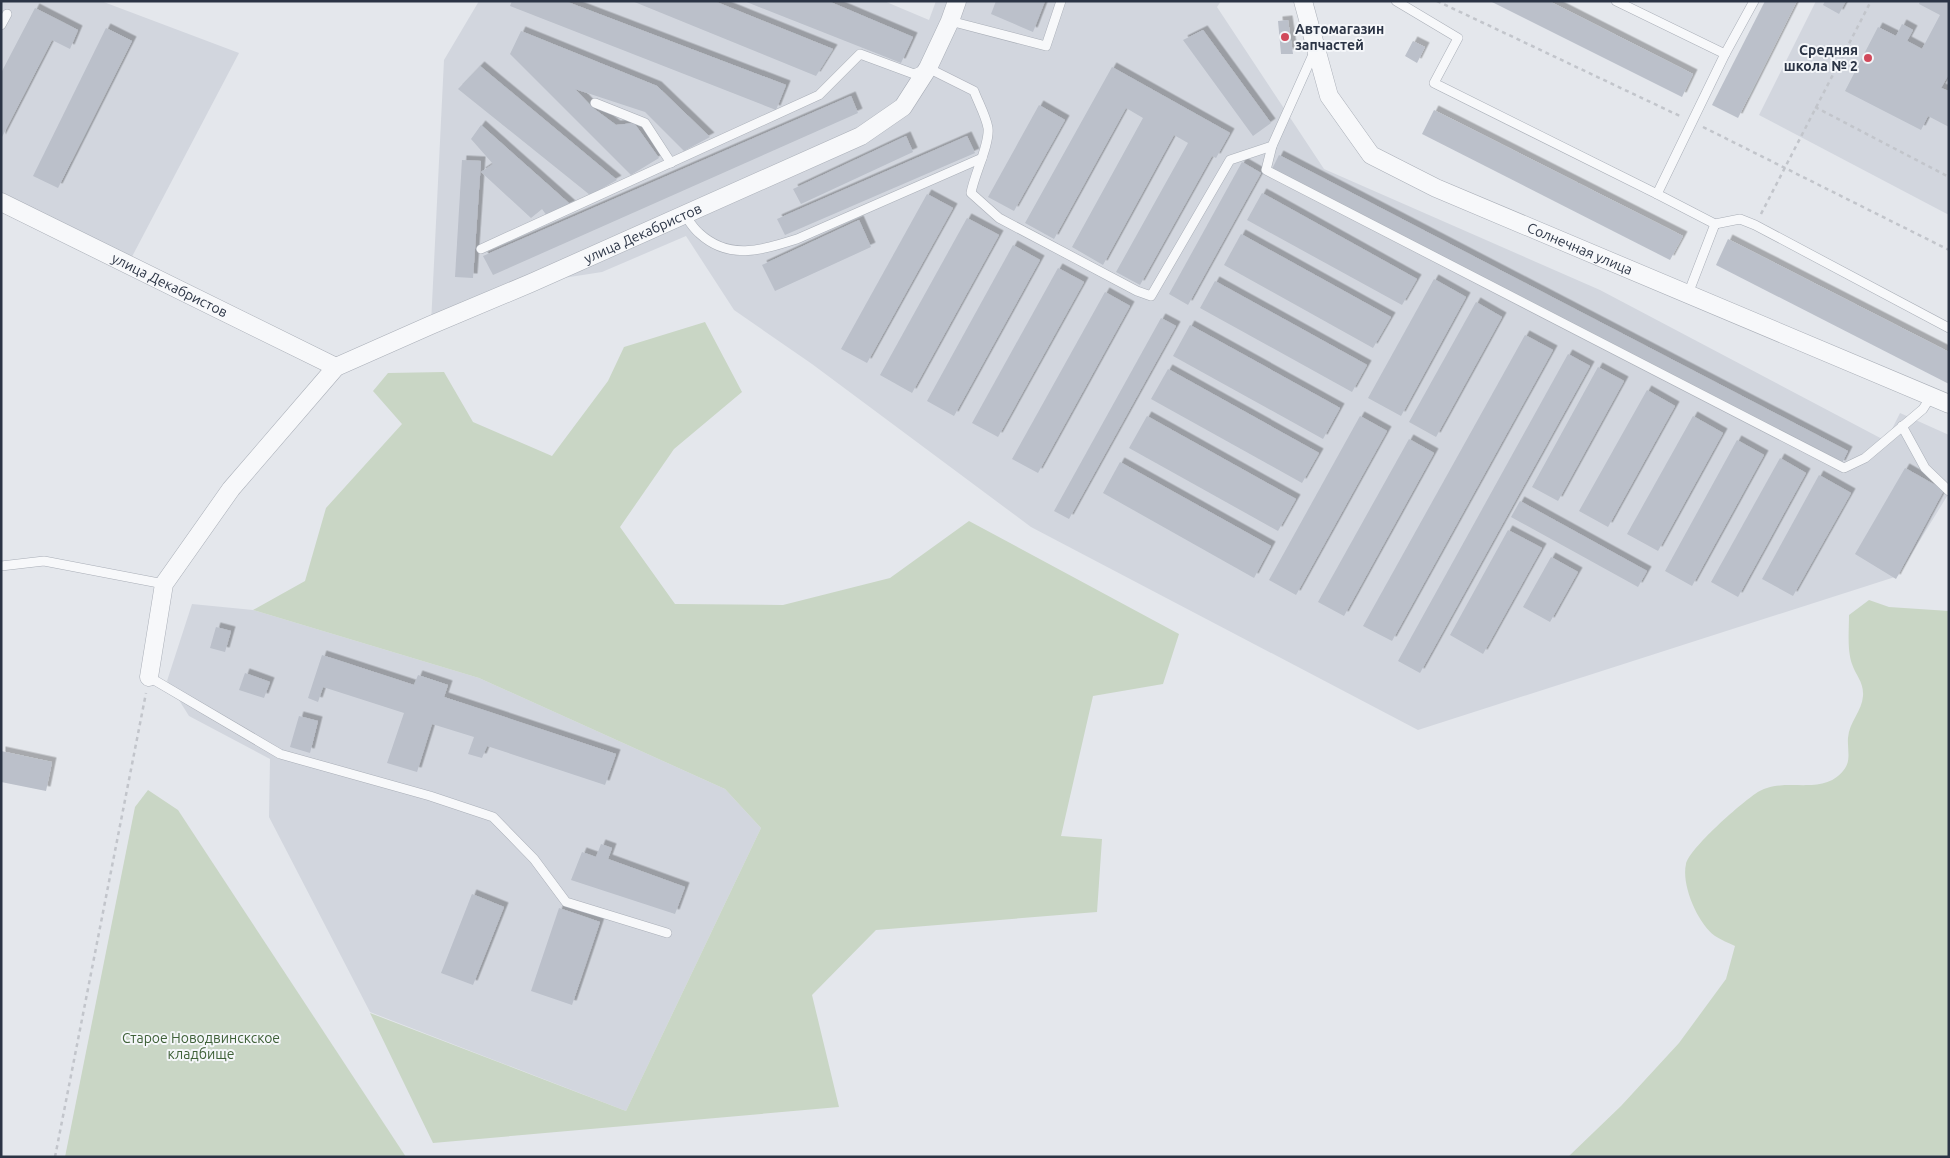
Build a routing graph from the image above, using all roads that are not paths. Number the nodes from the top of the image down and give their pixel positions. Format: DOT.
graph roads {
  1 [pos="957,1"];
  2 [pos="1061,1"];
  3 [pos="1303,1"];
  4 [pos="1396,1"];
  5 [pos="1616,1"];
  6 [pos="1754,1"];
  7 [pos="7,14"];
  8 [pos="950,21"];
  9 [pos="1,25"];
  10 [pos="1316,48"];
  11 [pos="1725,54"];
  12 [pos="928,68"];
  13 [pos="595,103"];
  14 [pos="1272,146"];
  15 [pos="982,158"];
  16 [pos="671,163"];
  17 [pos="1657,194"];
  18 [pos="1,202"];
  19 [pos="684,215"];
  20 [pos="1715,224"];
  21 [pos="481,249"];
  22 [pos="1688,294"];
  23 [pos="1949,328"];
  24 [pos="336,367"];
  25 [pos="1930,396"];
  26 [pos="1949,404"];
  27 [pos="1902,426"];
  28 [pos="1949,491"];
  29 [pos="1,566"];
  30 [pos="164,584"];
  31 [pos="149,677"];
  32 [pos="667,933"];
  1 -- 8 [label="street, улица Декабристов"];
  2 -- 8 [label="lane"];
  3 -- 10 [label="street, Солнечная улица"];
  4 -- 17 [label="lane"];
  5 -- 11 [label="lane"];
  6 -- 11 [label="lane"];
  7 -- 9 [label="lane"];
  8 -- 12 [label="street, улица Декабристов"];
  10 -- 14 [label="lane"];
  10 -- 22 [label="street, Солнечная улица"];
  11 -- 17 [label="lane"];
  12 -- 15 [label="lane"];
  12 -- 16 [label="lane"];
  12 -- 19 [label="street, улица Декабристов"];
  13 -- 16 [label="lane"];
  14 -- 15 [label="lane"];
  14 -- 27 [label="lane"];
  15 -- 19 [label="lane"];
  16 -- 21 [label="lane"];
  17 -- 20 [label="lane"];
  18 -- 24 [label="street, улица Декабристов"];
  19 -- 24 [label="street, улица Декабристов"];
  20 -- 22 [label="lane"];
  20 -- 23 [label="lane"];
  22 -- 25 [label="street, Солнечная улица"];
  24 -- 30 [label="street, улица Декабристов"];
  25 -- 26 [label="street, Солнечная улица"];
  25 -- 27 [label="lane"];
  27 -- 28 [label="lane"];
  29 -- 30 [label="lane"];
  30 -- 31 [label="street, улица Декабристов"];
  31 -- 32 [label="lane"];
}
